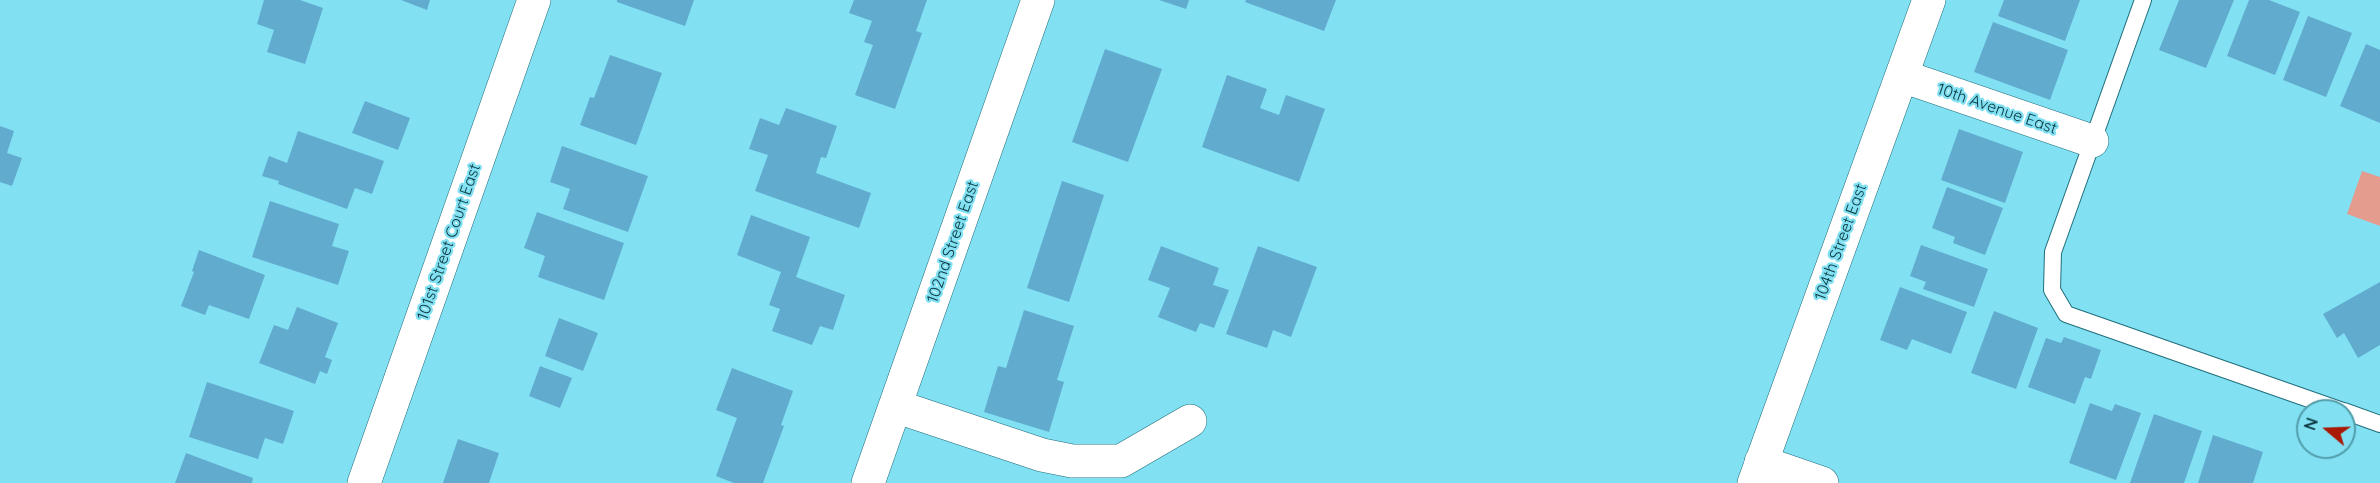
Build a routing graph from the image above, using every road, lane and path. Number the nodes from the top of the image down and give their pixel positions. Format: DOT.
graph roads {
  1 [pos="534,0"];
  2 [pos="1038,0"];
  3 [pos="1929,0"];
  4 [pos="2143,0"];
  5 [pos="1902,76"];
  6 [pos="2092,141"];
  7 [pos="2310,399"];
  8 [pos="895,406"];
  9 [pos="2356,415"];
  10 [pos="1190,421"];
  11 [pos="2380,424"];
  12 [pos="1757,473"];
  13 [pos="364,483"];
  14 [pos="868,483"];
  15 [pos="1822,483"];
  1 -- 13 [label="street, 101st Street Court East"];
  2 -- 8 [label="street, 102nd Street East"];
  3 -- 5 [label="street, 104th Street East"];
  4 -- 6 [label="lane"];
  5 -- 6 [label="street, 10th Avenue East"];
  5 -- 12 [label="street, 104th Street East"];
  6 -- 7 [label="lane"];
  8 -- 10 [label="street"];
  8 -- 14 [label="street, 102nd Street East"];
  9 -- 11 [label="lane"];
  12 -- 15 [label="street"];
}
